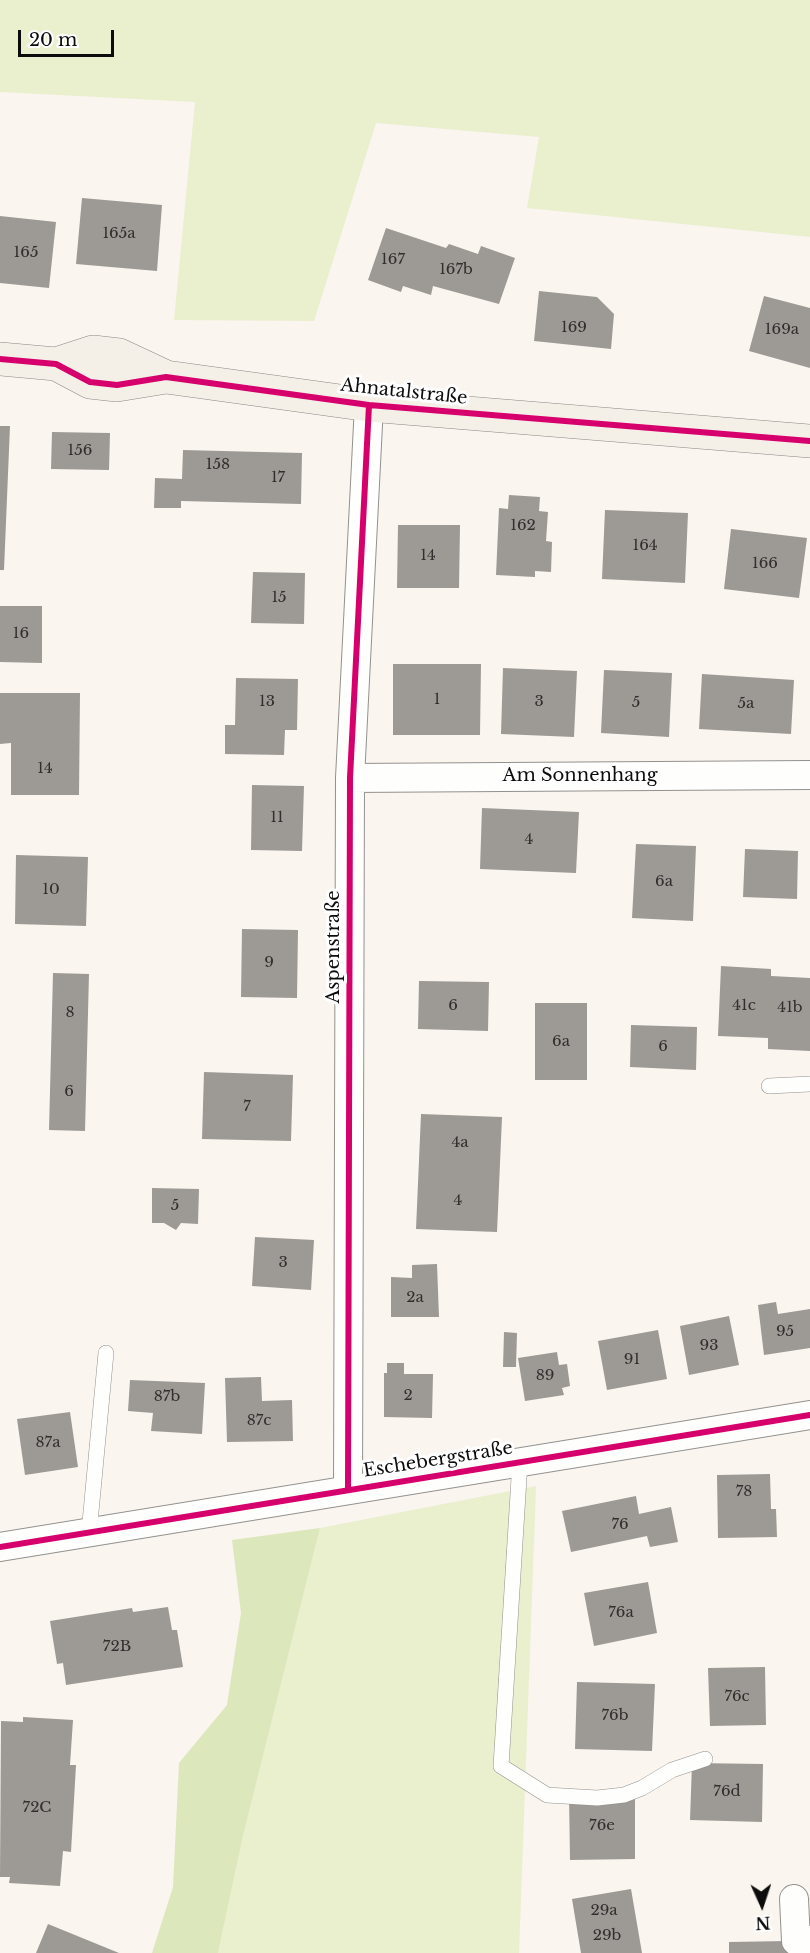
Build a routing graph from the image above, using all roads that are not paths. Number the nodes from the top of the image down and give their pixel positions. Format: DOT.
graph roads {
  1 [pos="0,359"];
  2 [pos="369,405"];
  3 [pos="810,441"];
  4 [pos="810,775"];
  5 [pos="350,778"];
  6 [pos="810,1084"];
  7 [pos="769,1086"];
  8 [pos="106,1353"];
  9 [pos="810,1415"];
  10 [pos="520,1462"];
  11 [pos="348,1490"];
  12 [pos="89,1533"];
  13 [pos="0,1547"];
  14 [pos="705,1760"];
  15 [pos="794,1899"];
  16 [pos="810,1940"];
  1 -- 2 [label="street, Ahnatalstraße"];
  2 -- 3 [label="street, Ahnatalstraße"];
  2 -- 5 [label="street, Aspenstraße"];
  4 -- 5 [label="street, Am Sonnenhang"];
  5 -- 11 [label="street, Aspenstraße"];
  6 -- 7 [label="lane"];
  8 -- 12 [label="lane"];
  9 -- 10 [label="street, Eschebergstraße"];
  10 -- 11 [label="street, Eschebergstraße"];
  10 -- 14 [label="lane"];
  11 -- 12 [label="street, Eschebergstraße"];
  12 -- 13 [label="street, Eschebergstraße"];
  15 -- 16 [label="street"];
}
